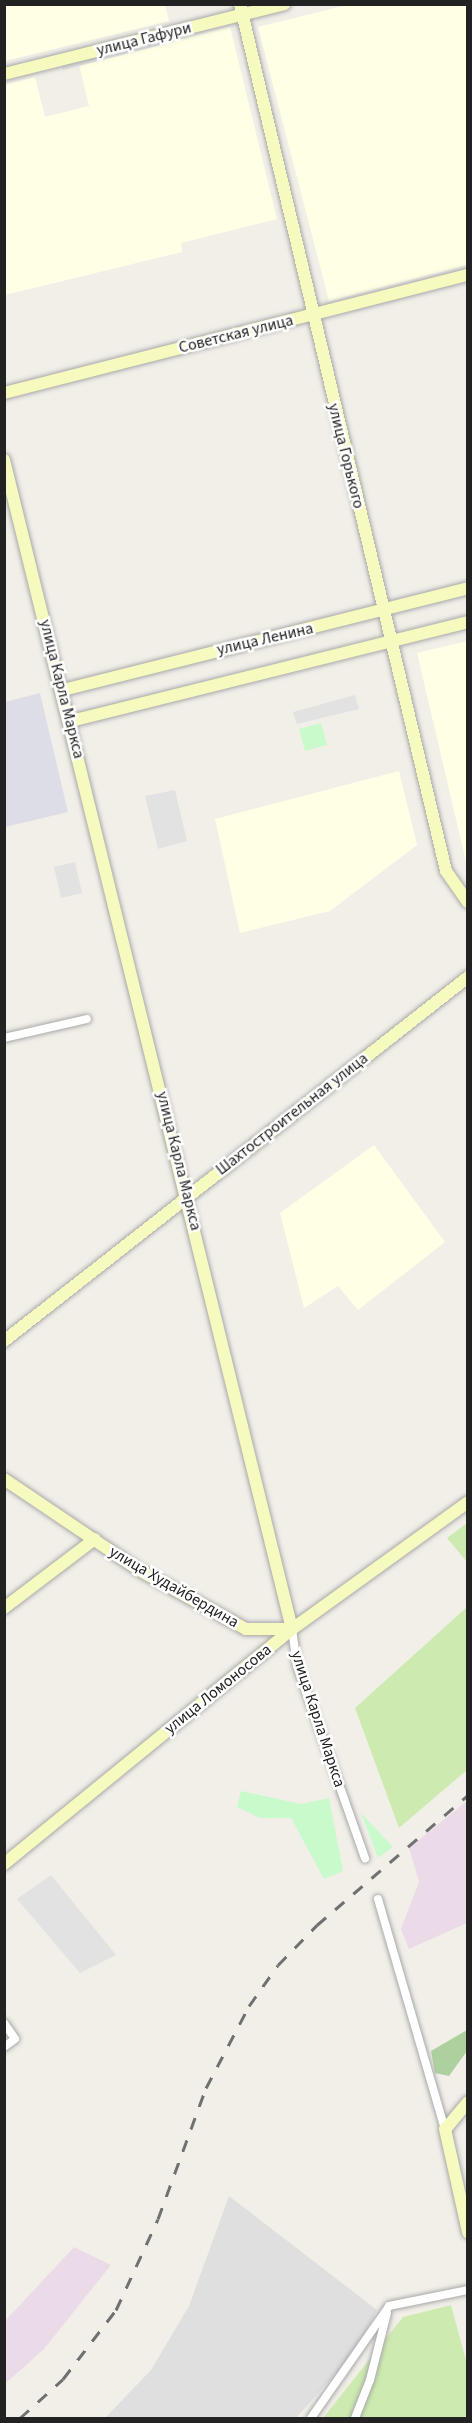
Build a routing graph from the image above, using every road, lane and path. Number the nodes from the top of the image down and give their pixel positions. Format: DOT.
graph roads {
  1 [pos="284,4"];
  2 [pos="241,10"];
  3 [pos="4,74"];
  4 [pos="468,274"];
  5 [pos="311,314"];
  6 [pos="4,393"];
  7 [pos="4,460"];
  8 [pos="468,588"];
  9 [pos="383,610"];
  10 [pos="468,622"];
  11 [pos="391,640"];
  12 [pos="63,690"];
  13 [pos="70,721"];
  14 [pos="468,902"];
  15 [pos="468,977"];
  16 [pos="87,1018"];
  17 [pos="4,1038"];
  18 [pos="187,1197"];
  19 [pos="4,1341"];
  20 [pos="4,1479"];
  21 [pos="468,1502"];
  22 [pos="95,1539"];
  23 [pos="4,1608"];
  24 [pos="292,1629"];
  25 [pos="364,1858"];
  26 [pos="4,1864"];
  27 [pos="378,1899"];
  28 [pos="4,2023"];
  29 [pos="4,2047"];
  30 [pos="468,2102"];
  31 [pos="445,2129"];
  32 [pos="468,2232"];
  33 [pos="468,2290"];
  34 [pos="389,2306"];
  35 [pos="311,2418"];
  36 [pos="355,2418"];
  1 -- 2 [label="street, улица Гафури"];
  2 -- 3 [label="street, улица Гафури"];
  2 -- 5 [label="street, улица Горького"];
  4 -- 5 [label="street, Советская улица"];
  5 -- 6 [label="street, Советская улица"];
  5 -- 9 [label="street, улица Горького"];
  7 -- 12 [label="street, улица Карла Маркса"];
  8 -- 9 [label="street, улица Ленина"];
  9 -- 11 [label="street, улица Горького"];
  9 -- 12 [label="street, улица Ленина"];
  10 -- 11 [label="street, улица Ленина"];
  11 -- 13 [label="street, улица Ленина"];
  11 -- 14 [label="street, улица Горького"];
  12 -- 13 [label="street, улица Карла Маркса"];
  13 -- 18 [label="street, улица Карла Маркса"];
  15 -- 18 [label="street, Шахтостроительная улица"];
  16 -- 17 [label="street"];
  18 -- 19 [label="street, Шахтостроительная улица"];
  18 -- 24 [label="street, улица Карла Маркса"];
  20 -- 22 [label="street, улица Худайбердина"];
  21 -- 24 [label="street, улица Ломоносова"];
  22 -- 23 [label="street"];
  22 -- 24 [label="street, улица Худайбердина"];
  24 -- 25 [label="street, улица Карла Маркса"];
  24 -- 26 [label="street, улица Ломоносова"];
  27 -- 31 [label="street"];
  28 -- 29 [label="street"];
  30 -- 31 [label="street"];
  31 -- 32 [label="street"];
  33 -- 34 [label="street"];
  34 -- 35 [label="street"];
  34 -- 36 [label="street"];
}
